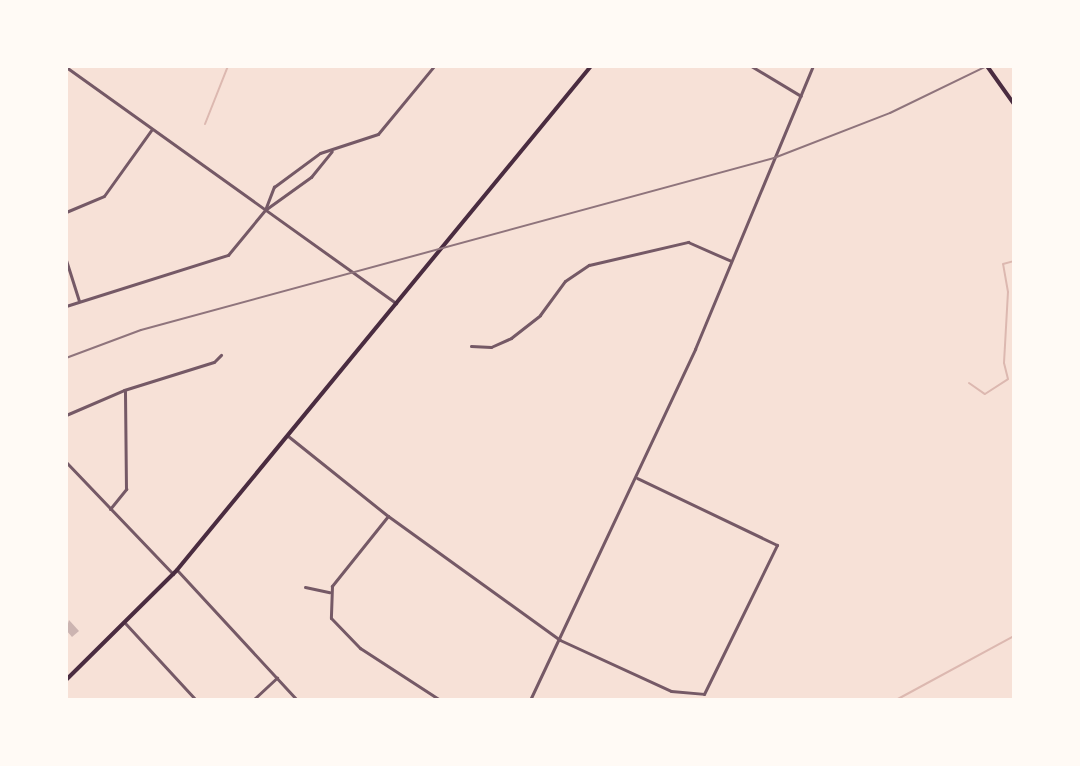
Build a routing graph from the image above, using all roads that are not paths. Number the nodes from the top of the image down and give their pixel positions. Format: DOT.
graph roads {
  1 [pos="434,66"];
  2 [pos="591,66"];
  3 [pos="751,66"];
  4 [pos="813,66"];
  5 [pos="987,66"];
  6 [pos="66,67"];
  7 [pos="801,96"];
  8 [pos="1014,104"];
  9 [pos="152,128"];
  10 [pos="332,151"];
  11 [pos="265,210"];
  12 [pos="66,212"];
  13 [pos="66,260"];
  14 [pos="731,261"];
  15 [pos="79,301"];
  16 [pos="396,303"];
  17 [pos="66,306"];
  18 [pos="471,346"];
  19 [pos="221,355"];
  20 [pos="124,390"];
  21 [pos="66,415"];
  22 [pos="288,436"];
  23 [pos="66,462"];
  24 [pos="637,478"];
  25 [pos="110,509"];
  26 [pos="388,516"];
  27 [pos="175,572"];
  28 [pos="305,587"];
  29 [pos="329,592"];
  30 [pos="125,623"];
  31 [pos="560,640"];
  32 [pos="277,678"];
  33 [pos="66,680"];
  34 [pos="196,700"];
  35 [pos="253,700"];
  36 [pos="297,700"];
  37 [pos="440,700"];
  38 [pos="530,700"];
  1 -- 10 [label="street"];
  2 -- 16 [label="main road"];
  3 -- 7 [label="street"];
  4 -- 7 [label="street"];
  5 -- 8 [label="main road"];
  6 -- 9 [label="street"];
  7 -- 14 [label="street"];
  9 -- 11 [label="street"];
  9 -- 12 [label="street"];
  10 -- 11 [label="street"];
  10 -- 11 [label="street"];
  11 -- 15 [label="street"];
  11 -- 16 [label="street"];
  13 -- 15 [label="street"];
  14 -- 18 [label="street"];
  14 -- 24 [label="street"];
  15 -- 17 [label="street"];
  16 -- 22 [label="main road"];
  19 -- 20 [label="street"];
  20 -- 21 [label="street"];
  20 -- 25 [label="street"];
  22 -- 26 [label="street"];
  22 -- 27 [label="main road"];
  23 -- 25 [label="street"];
  24 -- 31 [label="street"];
  24 -- 31 [label="street"];
  25 -- 27 [label="street"];
  26 -- 29 [label="street"];
  26 -- 31 [label="street"];
  27 -- 30 [label="main road"];
  27 -- 32 [label="street"];
  28 -- 29 [label="street"];
  29 -- 37 [label="street"];
  30 -- 33 [label="main road"];
  30 -- 34 [label="street"];
  31 -- 38 [label="street"];
  32 -- 35 [label="street"];
  32 -- 36 [label="street"];
}
